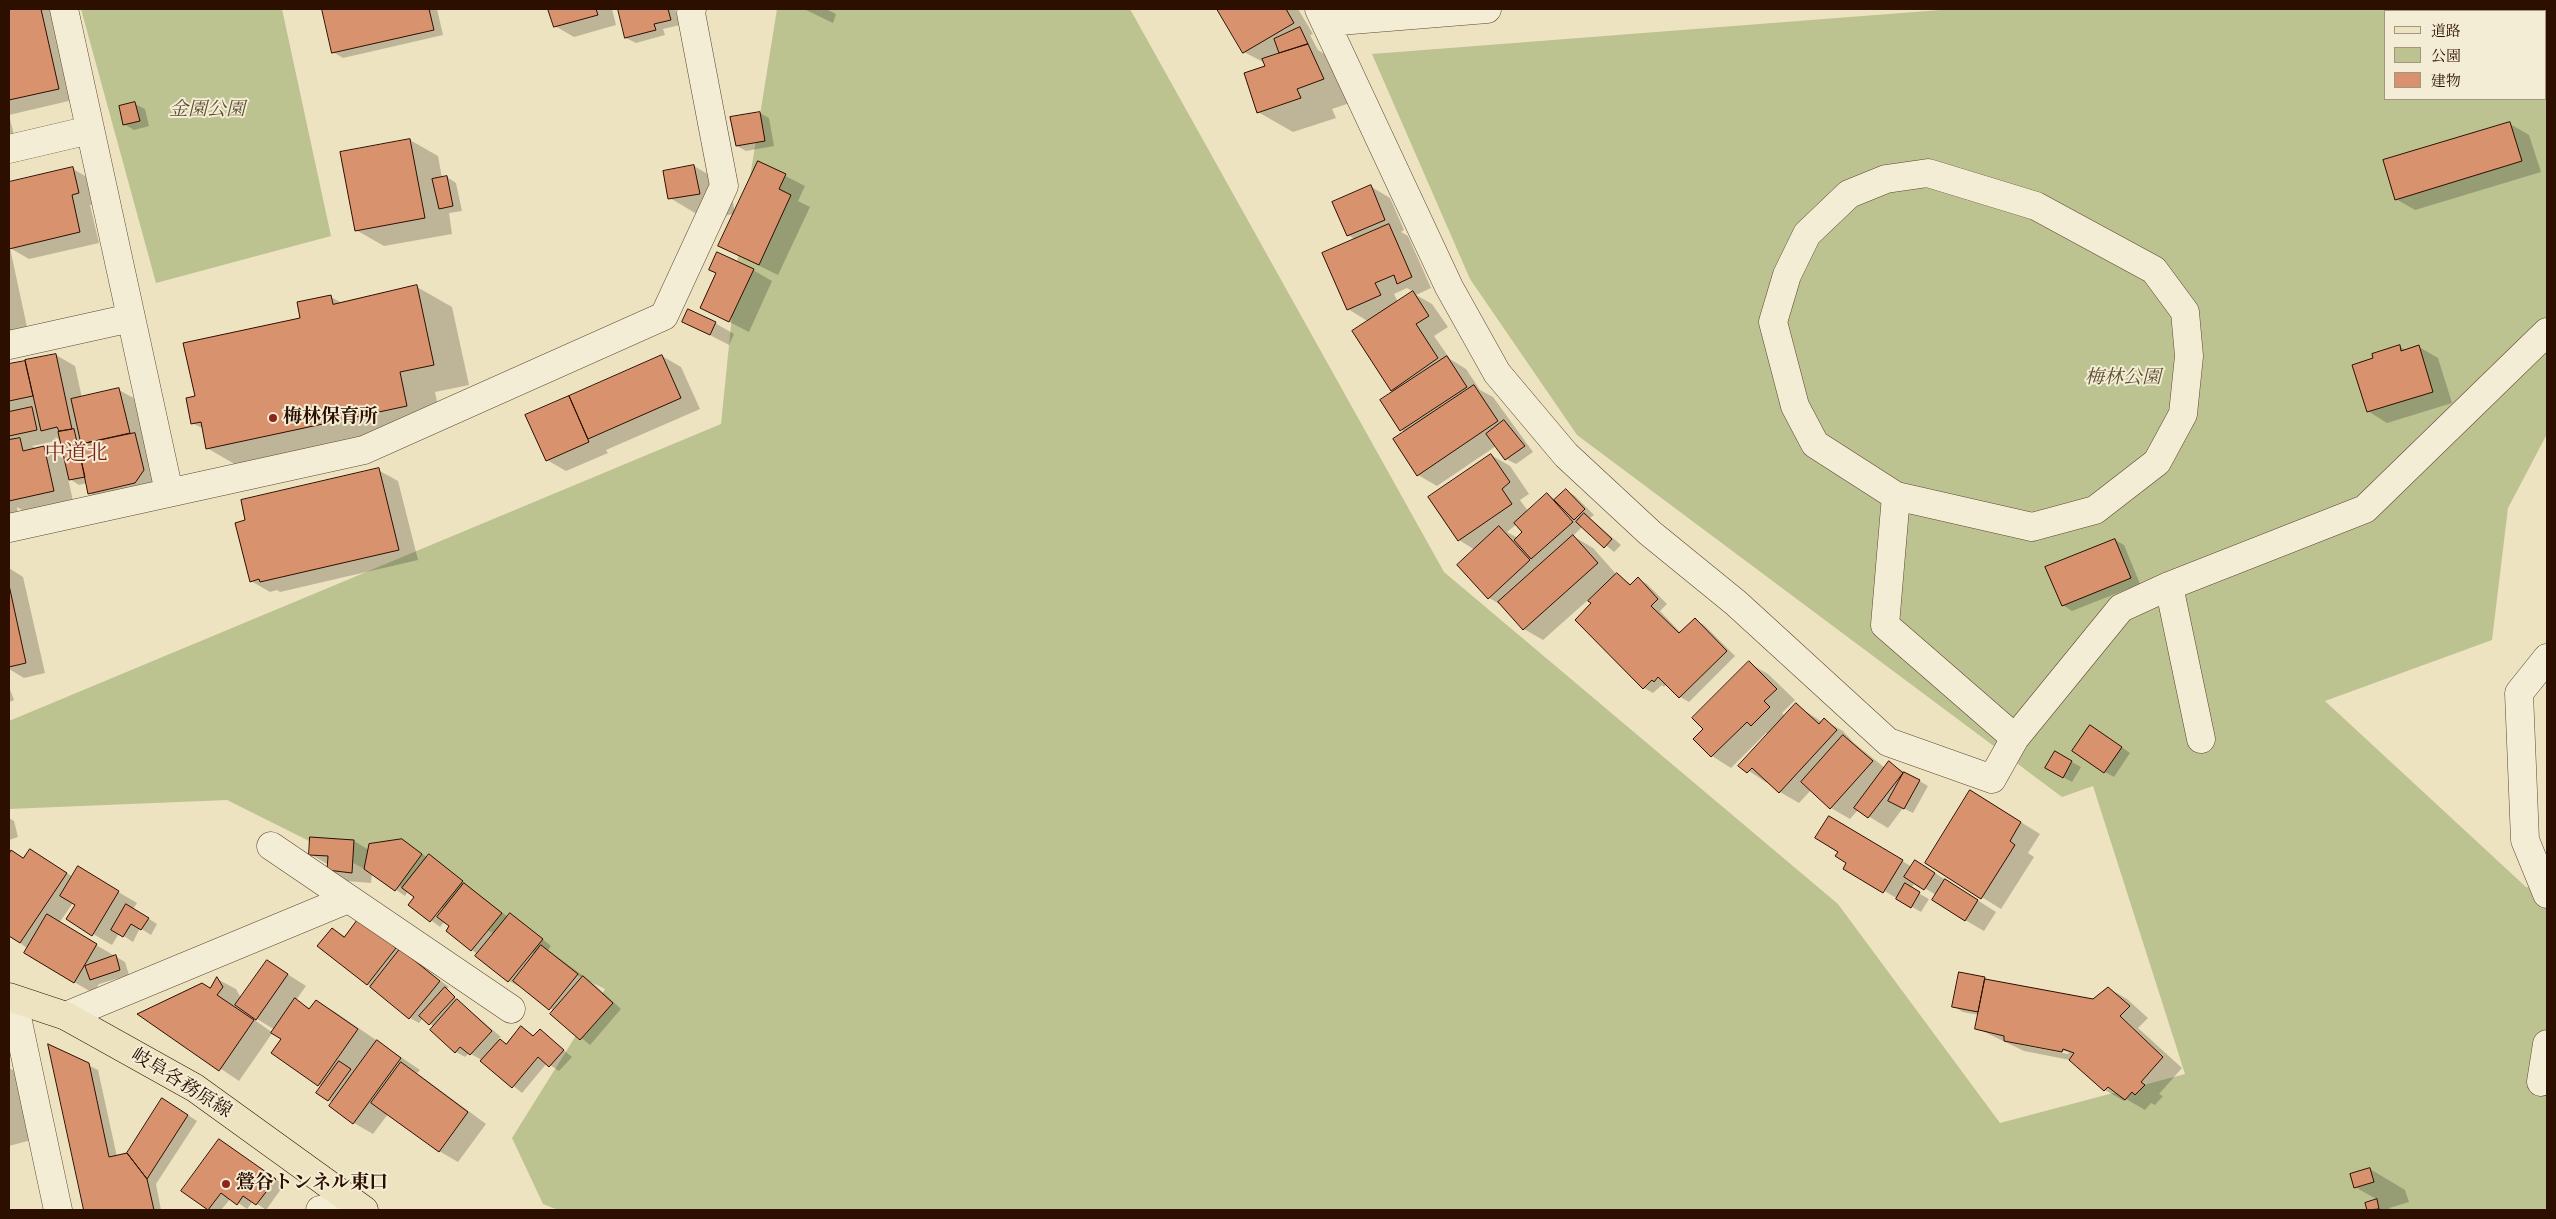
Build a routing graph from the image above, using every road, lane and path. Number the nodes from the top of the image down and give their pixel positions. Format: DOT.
graph roads {
  1 [pos="64,9"];
  2 [pos="692,9"];
  3 [pos="1487,9"];
  4 [pos="1323,15"];
  5 [pos="90,130"];
  6 [pos="9,149"];
  7 [pos="131,318"];
  8 [pos="2547,332"];
  9 [pos="9,345"];
  10 [pos="168,492"];
  11 [pos="1896,496"];
  12 [pos="9,528"];
  13 [pos="2169,586"];
  14 [pos="2547,658"];
  15 [pos="2015,738"];
  16 [pos="2201,739"];
  17 [pos="271,846"];
  18 [pos="2547,894"];
  19 [pos="348,899"];
  20 [pos="9,997"];
  21 [pos="511,1010"];
  22 [pos="9,1015"];
  23 [pos="66,1016"];
  24 [pos="2547,1044"];
  25 [pos="2541,1082"];
  26 [pos="358,1207"];
  27 [pos="58,1210"];
  28 [pos="320,1210"];
  1 -- 5 [label="street"];
  2 -- 10 [label="street"];
  3 -- 4 [label="street"];
  4 -- 15 [label="street"];
  5 -- 6 [label="street"];
  5 -- 7 [label="street"];
  7 -- 9 [label="street"];
  7 -- 10 [label="street"];
  8 -- 13 [label="street"];
  10 -- 12 [label="street"];
  11 -- 11 [label="street"];
  11 -- 15 [label="street"];
  13 -- 15 [label="street"];
  13 -- 16 [label="street"];
  14 -- 18 [label="street"];
  17 -- 19 [label="street"];
  19 -- 21 [label="street"];
  19 -- 23 [label="street"];
  20 -- 23 [label="main road, 岐阜各務原線"];
  22 -- 27 [label="street"];
  23 -- 26 [label="main road, 岐阜各務原線"];
  24 -- 25 [label="street"];
  26 -- 28 [label="street"];
}
